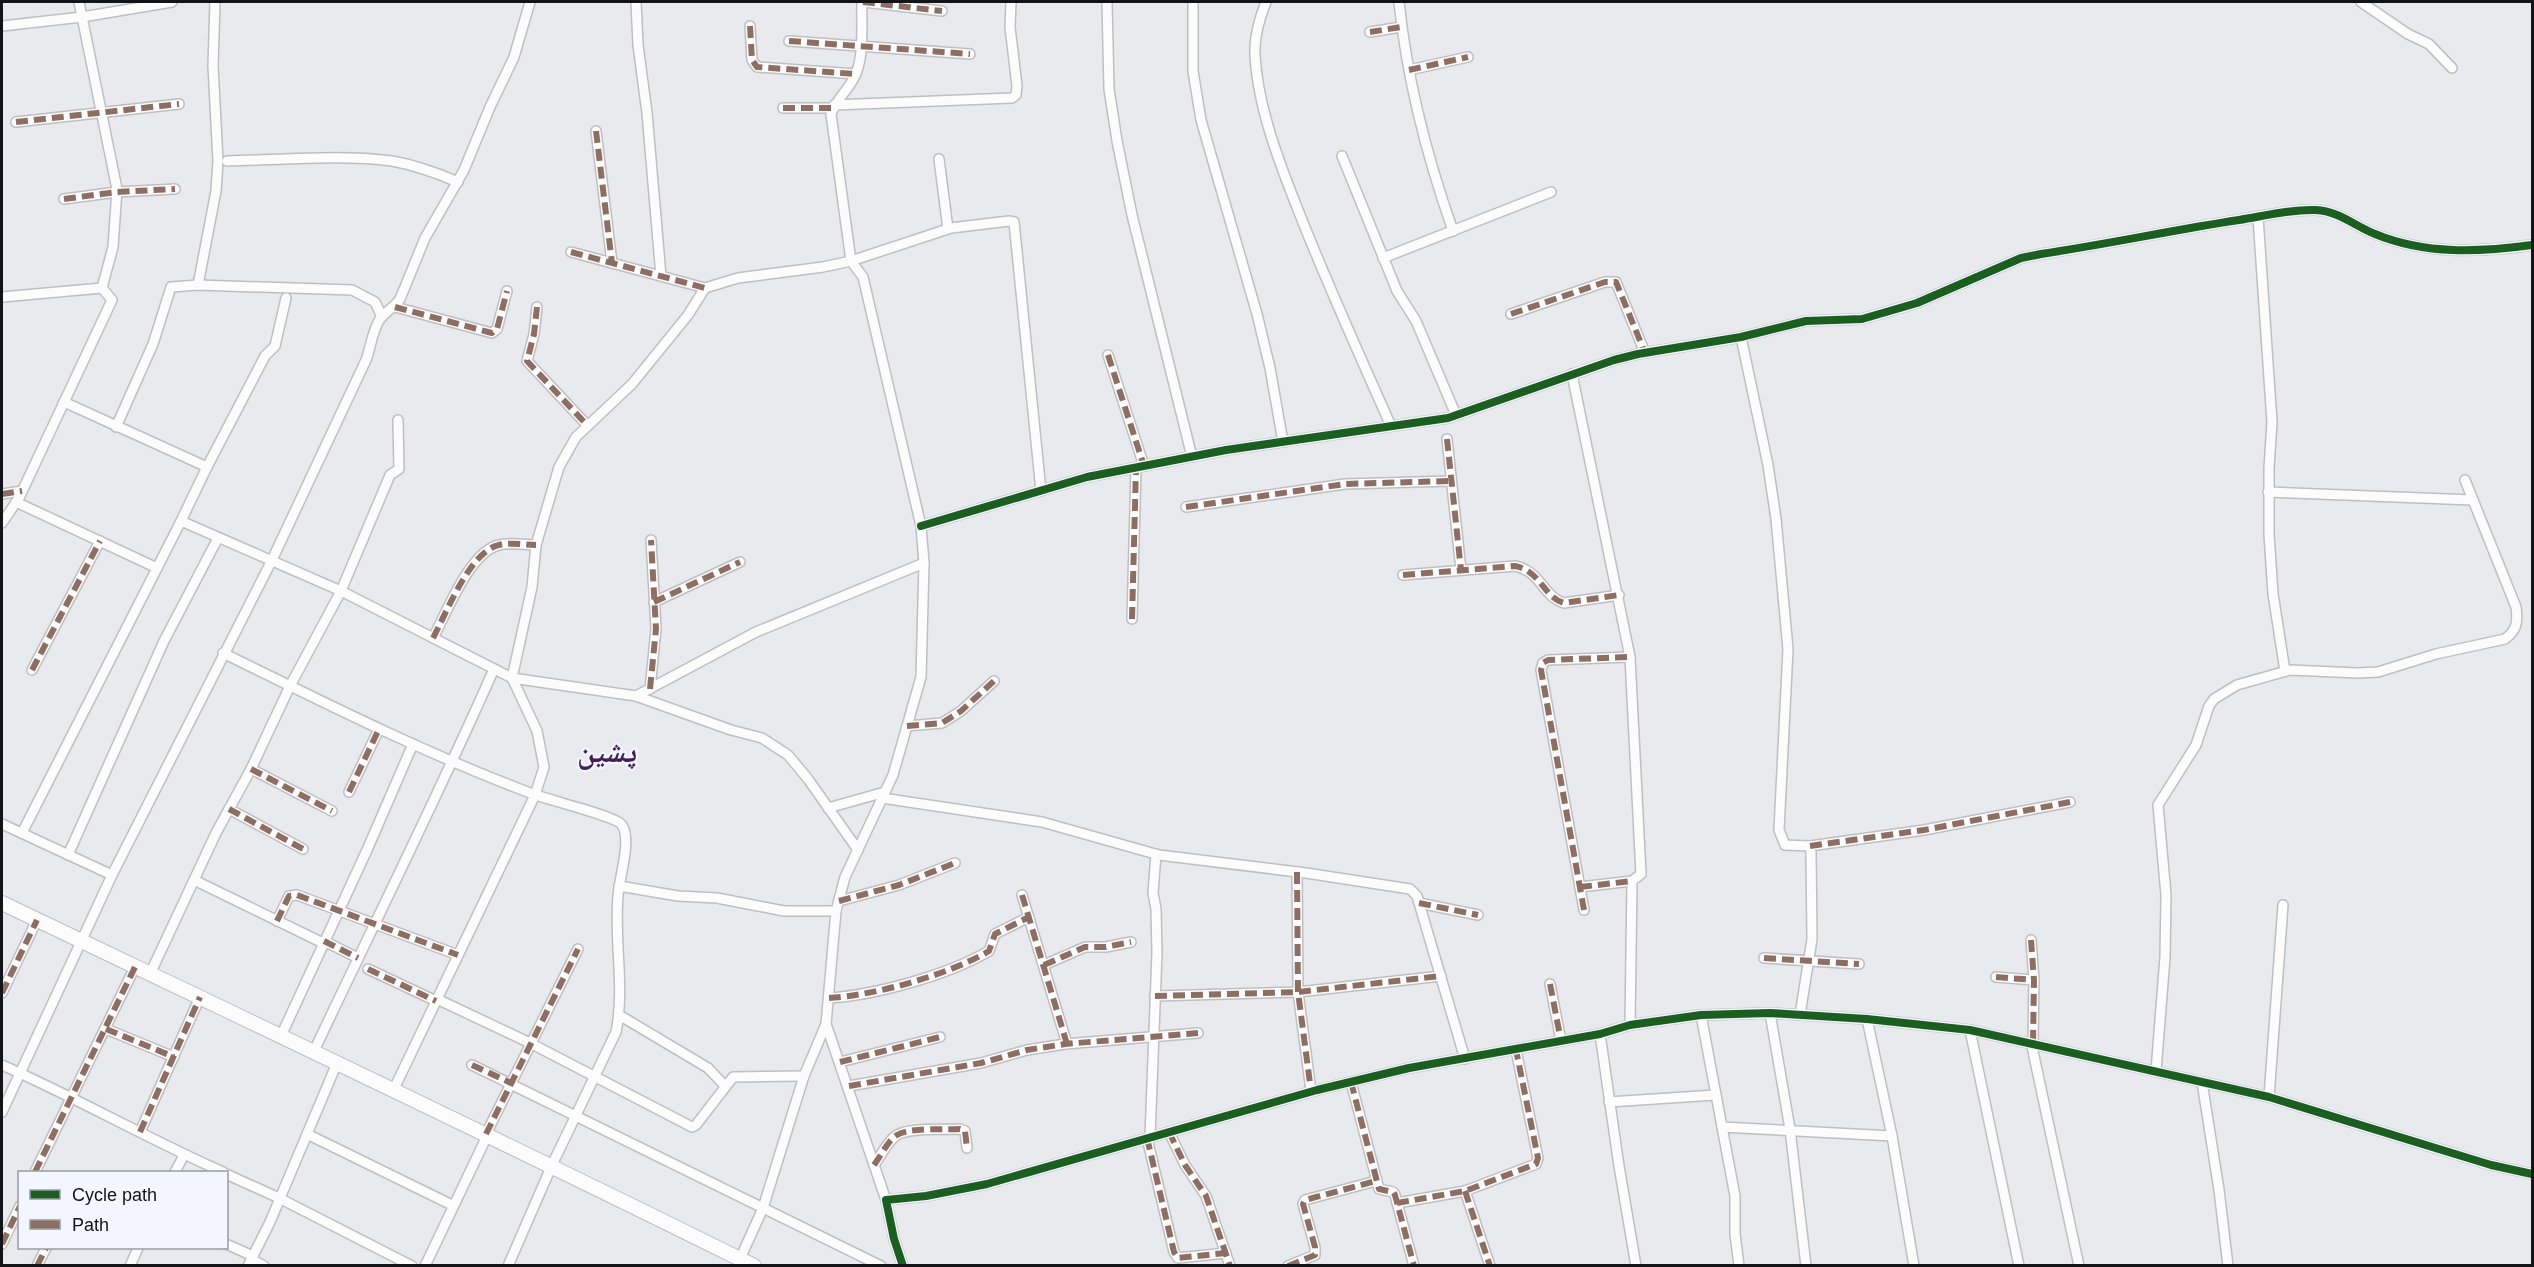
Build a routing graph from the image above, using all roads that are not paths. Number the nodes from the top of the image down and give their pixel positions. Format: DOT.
graph roads {
  1 [pos="79,2"];
  2 [pos="172,2"];
  3 [pos="215,2"];
  4 [pos="530,2"];
  5 [pos="636,2"];
  6 [pos="862,2"];
  7 [pos="1011,2"];
  8 [pos="1107,2"];
  9 [pos="1193,2"];
  10 [pos="1266,2"];
  11 [pos="1399,2"];
  12 [pos="2361,2"];
  13 [pos="942,11"];
  14 [pos="82,17"];
  15 [pos="2,26"];
  16 [pos="750,26"];
  17 [pos="1401,27"];
  18 [pos="1370,32"];
  19 [pos="789,41"];
  20 [pos="860,46"];
  21 [pos="970,54"];
  22 [pos="1468,57"];
  23 [pos="2452,68"];
  24 [pos="1408,70"];
  25 [pos="856,74"];
  26 [pos="179,104"];
  27 [pos="834,106"];
  28 [pos="783,108"];
  29 [pos="102,112"];
  30 [pos="16,122"];
  31 [pos="596,131"];
  32 [pos="1342,156"];
  33 [pos="939,159"];
  34 [pos="227,161"];
  35 [pos="458,182"];
  36 [pos="176,189"];
  37 [pos="117,192"];
  38 [pos="1551,192"];
  39 [pos="63,199"];
  40 [pos="2259,217"];
  41 [pos="948,229"];
  42 [pos="1453,231"];
  43 [pos="2532,245"];
  44 [pos="571,252"];
  45 [pos="1383,258"];
  46 [pos="851,261"];
  47 [pos="612,263"];
  48 [pos="661,276"];
  49 [pos="198,285"];
  50 [pos="102,288"];
  51 [pos="705,288"];
  52 [pos="507,291"];
  53 [pos="2,297"];
  54 [pos="286,298"];
  55 [pos="395,307"];
  56 [pos="537,308"];
  57 [pos="1511,314"];
  58 [pos="381,317"];
  59 [pos="1741,337"];
  60 [pos="1645,353"];
  61 [pos="1108,355"];
  62 [pos="1572,374"];
  63 [pos="64,402"];
  64 [pos="1456,415"];
  65 [pos="398,420"];
  66 [pos="587,425"];
  67 [pos="1391,426"];
  68 [pos="116,428"];
  69 [pos="1447,439"];
  70 [pos="1283,441"];
  71 [pos="1192,457"];
  72 [pos="207,467"];
  73 [pos="1140,467"];
  74 [pos="2465,480"];
  75 [pos="1451,481"];
  76 [pos="22,491"];
  77 [pos="1041,491"];
  78 [pos="2268,492"];
  79 [pos="2,494"];
  80 [pos="2473,500"];
  81 [pos="16,502"];
  82 [pos="1185,507"];
  83 [pos="181,521"];
  84 [pos="2,524"];
  85 [pos="921,526"];
  86 [pos="218,538"];
  87 [pos="651,540"];
  88 [pos="100,542"];
  89 [pos="536,545"];
  90 [pos="272,560"];
  91 [pos="740,562"];
  92 [pos="924,563"];
  93 [pos="157,568"];
  94 [pos="1461,570"];
  95 [pos="1403,575"];
  96 [pos="340,591"];
  97 [pos="1619,595"];
  98 [pos="654,602"];
  99 [pos="1132,619"];
  100 [pos="434,638"];
  101 [pos="223,653"];
  102 [pos="1630,657"];
  103 [pos="494,669"];
  104 [pos="32,670"];
  105 [pos="2285,671"];
  106 [pos="512,678"];
  107 [pos="994,681"];
  108 [pos="290,686"];
  109 [pos="650,689"];
  110 [pos="636,696"];
  111 [pos="907,726"];
  112 [pos="378,729"];
  113 [pos="413,744"];
  114 [pos="453,761"];
  115 [pos="251,769"];
  116 [pos="349,792"];
  117 [pos="534,795"];
  118 [pos="883,795"];
  119 [pos="2070,802"];
  120 [pos="828,808"];
  121 [pos="229,809"];
  122 [pos="332,811"];
  123 [pos="2,824"];
  124 [pos="22,833"];
  125 [pos="1810,846"];
  126 [pos="303,849"];
  127 [pos="858,850"];
  128 [pos="1156,854"];
  129 [pos="68,855"];
  130 [pos="955,863"];
  131 [pos="1297,872"];
  132 [pos="112,875"];
  133 [pos="194,880"];
  134 [pos="1632,880"];
  135 [pos="619,886"];
  136 [pos="1580,887"];
  137 [pos="1022,895"];
  138 [pos="2,903"];
  139 [pos="1419,903"];
  140 [pos="2283,905"];
  141 [pos="837,906"];
  142 [pos="1584,910"];
  143 [pos="340,911"];
  144 [pos="1478,915"];
  145 [pos="1029,917"];
  146 [pos="37,920"];
  147 [pos="277,921"];
  148 [pos="374,922"];
  149 [pos="2031,939"];
  150 [pos="81,941"];
  151 [pos="324,942"];
  152 [pos="1131,942"];
  153 [pos="578,949"];
  154 [pos="458,955"];
  155 [pos="358,958"];
  156 [pos="1764,958"];
  157 [pos="1809,961"];
  158 [pos="1044,964"];
  159 [pos="1858,964"];
  160 [pos="135,967"];
  161 [pos="368,969"];
  162 [pos="150,974"];
  163 [pos="1441,976"];
  164 [pos="1996,977"];
  165 [pos="2034,980"];
  166 [pos="1550,984"];
  167 [pos="1298,992"];
  168 [pos="2,993"];
  169 [pos="1155,996"];
  170 [pos="200,997"];
  171 [pos="829,998"];
  172 [pos="436,1000"];
  173 [pos="1770,1013"];
  174 [pos="619,1015"];
  175 [pos="1701,1015"];
  176 [pos="1800,1015"];
  177 [pos="1868,1019"];
  178 [pos="826,1024"];
  179 [pos="1630,1025"];
  180 [pos="106,1029"];
  181 [pos="1970,1030"];
  182 [pos="1198,1033"];
  183 [pos="1600,1034"];
  184 [pos="281,1036"];
  185 [pos="1154,1036"];
  186 [pos="940,1037"];
  187 [pos="1561,1041"];
  188 [pos="2032,1042"];
  189 [pos="530,1043"];
  190 [pos="1068,1044"];
  191 [pos="1516,1050"];
  192 [pos="314,1052"];
  193 [pos="174,1057"];
  194 [pos="1465,1059"];
  195 [pos="840,1062"];
  196 [pos="338,1063"];
  197 [pos="2,1065"];
  198 [pos="472,1065"];
  199 [pos="2156,1071"];
  200 [pos="20,1073"];
  201 [pos="594,1076"];
  202 [pos="804,1076"];
  203 [pos="1351,1082"];
  204 [pos="2202,1082"];
  205 [pos="511,1083"];
  206 [pos="725,1086"];
  207 [pos="849,1086"];
  208 [pos="393,1091"];
  209 [pos="1311,1091"];
  210 [pos="1715,1095"];
  211 [pos="72,1096"];
  212 [pos="2269,1097"];
  213 [pos="1609,1102"];
  214 [pos="2,1112"];
  215 [pos="575,1116"];
  216 [pos="1722,1127"];
  217 [pos="1790,1129"];
  218 [pos="140,1132"];
  219 [pos="1169,1132"];
  220 [pos="307,1134"];
  221 [pos="487,1134"];
  222 [pos="1892,1136"];
  223 [pos="1149,1138"];
  224 [pos="967,1148"];
  225 [pos="184,1155"];
  226 [pos="552,1165"];
  227 [pos="874,1165"];
  228 [pos="36,1171"];
  229 [pos="176,1171"];
  230 [pos="220,1171"];
  231 [pos="228,1174"];
  232 [pos="2532,1174"];
  233 [pos="1376,1181"];
  234 [pos="1465,1191"];
  235 [pos="279,1198"];
  236 [pos="886,1200"];
  237 [pos="1397,1203"];
  238 [pos="452,1205"];
  239 [pos="763,1208"];
  240 [pos="18,1210"];
  241 [pos="2,1244"];
  242 [pos="228,1245"];
  243 [pos="46,1249"];
  244 [pos="138,1249"];
  245 [pos="1226,1253"];
  246 [pos="740,1259"];
  247 [pos="251,1260"];
  248 [pos="37,1266"];
  249 [pos="130,1266"];
  250 [pos="264,1266"];
  251 [pos="412,1266"];
  252 [pos="424,1266"];
  253 [pos="508,1266"];
  254 [pos="754,1266"];
  255 [pos="881,1266"];
  256 [pos="903,1266"];
  257 [pos="1230,1266"];
  258 [pos="1288,1266"];
  259 [pos="1414,1266"];
  260 [pos="1490,1266"];
  261 [pos="1636,1266"];
  262 [pos="1739,1266"];
  263 [pos="1806,1266"];
  264 [pos="1914,1266"];
  265 [pos="2019,1266"];
  266 [pos="2079,1266"];
  267 [pos="2228,1266"];
  1 -- 14 [label="street"];
  2 -- 14 [label="street"];
  3 -- 49 [label="street"];
  4 -- 35 [label="street"];
  5 -- 48 [label="street"];
  6 -- 13 [label="street"];
  6 -- 20 [label="street"];
  7 -- 27 [label="street"];
  8 -- 71 [label="street"];
  9 -- 70 [label="street"];
  10 -- 67 [label="street"];
  11 -- 17 [label="street"];
  12 -- 23 [label="street"];
  14 -- 15 [label="street"];
  14 -- 29 [label="street"];
  16 -- 25 [label="street"];
  17 -- 18 [label="street"];
  17 -- 24 [label="street"];
  19 -- 20 [label="street"];
  20 -- 21 [label="street"];
  20 -- 25 [label="street"];
  22 -- 24 [label="street"];
  24 -- 42 [label="street"];
  25 -- 27 [label="street"];
  26 -- 29 [label="street"];
  27 -- 28 [label="street"];
  27 -- 46 [label="street"];
  29 -- 30 [label="street"];
  29 -- 37 [label="street"];
  31 -- 47 [label="street"];
  32 -- 45 [label="street"];
  33 -- 41 [label="street"];
  34 -- 35 [label="street"];
  35 -- 55 [label="street"];
  36 -- 37 [label="street"];
  37 -- 39 [label="street"];
  37 -- 50 [label="street"];
  38 -- 42 [label="street"];
  40 -- 43 [label="street"];
  40 -- 59 [label="street"];
  40 -- 78 [label="street"];
  41 -- 46 [label="street"];
  41 -- 77 [label="street"];
  42 -- 45 [label="street"];
  44 -- 47 [label="street"];
  45 -- 64 [label="street"];
  46 -- 51 [label="street"];
  46 -- 85 [label="street"];
  47 -- 48 [label="street"];
  48 -- 51 [label="street"];
  49 -- 58 [label="street"];
  49 -- 68 [label="street"];
  50 -- 53 [label="street"];
  50 -- 63 [label="street"];
  51 -- 66 [label="street"];
  52 -- 55 [label="street"];
  54 -- 72 [label="street"];
  55 -- 58 [label="street"];
  56 -- 66 [label="street"];
  57 -- 60 [label="street"];
  58 -- 90 [label="street"];
  59 -- 60 [label="street"];
  59 -- 125 [label="street"];
  60 -- 62 [label="street"];
  61 -- 73 [label="street"];
  62 -- 64 [label="street"];
  62 -- 97 [label="street"];
  63 -- 68 [label="street"];
  63 -- 76 [label="street"];
  64 -- 67 [label="street"];
  65 -- 96 [label="street"];
  66 -- 89 [label="street"];
  67 -- 70 [label="street"];
  68 -- 72 [label="street"];
  69 -- 75 [label="street"];
  70 -- 71 [label="street"];
  71 -- 73 [label="street"];
  72 -- 83 [label="street"];
  73 -- 77 [label="street"];
  73 -- 99 [label="street"];
  74 -- 80 [label="street"];
  75 -- 82 [label="street"];
  75 -- 94 [label="street"];
  76 -- 79 [label="street"];
  76 -- 81 [label="street"];
  77 -- 85 [label="street"];
  78 -- 80 [label="street"];
  78 -- 105 [label="street"];
  80 -- 105 [label="street"];
  81 -- 84 [label="street"];
  81 -- 88 [label="street"];
  83 -- 86 [label="street"];
  83 -- 93 [label="street"];
  85 -- 92 [label="street"];
  86 -- 90 [label="street"];
  86 -- 129 [label="street"];
  87 -- 98 [label="street"];
  88 -- 93 [label="street"];
  88 -- 104 [label="street"];
  89 -- 100 [label="street"];
  89 -- 106 [label="street"];
  90 -- 96 [label="street"];
  90 -- 101 [label="street"];
  91 -- 98 [label="street"];
  92 -- 109 [label="street"];
  92 -- 111 [label="street"];
  93 -- 124 [label="street"];
  94 -- 95 [label="street"];
  94 -- 97 [label="street"];
  96 -- 100 [label="street"];
  96 -- 108 [label="street"];
  97 -- 102 [label="street"];
  98 -- 109 [label="street"];
  100 -- 103 [label="street"];
  101 -- 108 [label="street"];
  101 -- 132 [label="street"];
  102 -- 134 [label="street"];
  102 -- 136 [label="street"];
  103 -- 106 [label="street"];
  103 -- 114 [label="street"];
  105 -- 199 [label="street"];
  106 -- 110 [label="street"];
  106 -- 117 [label="street"];
  107 -- 111 [label="street"];
  108 -- 112 [label="street"];
  108 -- 115 [label="street"];
  109 -- 110 [label="street"];
  110 -- 120 [label="street"];
  111 -- 118 [label="street"];
  112 -- 113 [label="street"];
  112 -- 116 [label="street"];
  113 -- 114 [label="street"];
  113 -- 143 [label="street"];
  114 -- 117 [label="street"];
  114 -- 148 [label="street"];
  115 -- 121 [label="street"];
  115 -- 122 [label="street"];
  117 -- 135 [label="street"];
  117 -- 154 [label="street"];
  118 -- 120 [label="street"];
  118 -- 127 [label="street"];
  118 -- 128 [label="street"];
  119 -- 125 [label="street"];
  120 -- 127 [label="street"];
  121 -- 126 [label="street"];
  121 -- 133 [label="street"];
  123 -- 124 [label="street"];
  124 -- 129 [label="street"];
  125 -- 157 [label="street"];
  127 -- 141 [label="street"];
  128 -- 131 [label="street"];
  128 -- 169 [label="street"];
  129 -- 132 [label="street"];
  130 -- 141 [label="street"];
  131 -- 139 [label="street"];
  131 -- 167 [label="street"];
  132 -- 150 [label="street"];
  133 -- 147 [label="street"];
  133 -- 162 [label="street"];
  134 -- 136 [label="street"];
  134 -- 179 [label="street"];
  135 -- 141 [label="street"];
  135 -- 174 [label="street"];
  136 -- 142 [label="street"];
  137 -- 145 [label="street"];
  138 -- 146 [label="main road"];
  139 -- 144 [label="street"];
  139 -- 163 [label="street"];
  140 -- 212 [label="street"];
  141 -- 171 [label="street"];
  143 -- 147 [label="street"];
  143 -- 148 [label="street"];
  143 -- 151 [label="street"];
  145 -- 158 [label="street"];
  145 -- 171 [label="street"];
  146 -- 150 [label="main road"];
  146 -- 168 [label="street"];
  147 -- 151 [label="street"];
  148 -- 154 [label="street"];
  148 -- 155 [label="street"];
  149 -- 165 [label="street"];
  150 -- 160 [label="main road"];
  150 -- 200 [label="street"];
  151 -- 155 [label="street"];
  151 -- 184 [label="street"];
  152 -- 158 [label="street"];
  153 -- 189 [label="street"];
  154 -- 172 [label="street"];
  155 -- 192 [label="street"];
  156 -- 157 [label="street"];
  157 -- 159 [label="street"];
  157 -- 176 [label="street"];
  158 -- 190 [label="street"];
  160 -- 162 [label="main road"];
  160 -- 180 [label="street"];
  161 -- 172 [label="street"];
  162 -- 170 [label="main road"];
  163 -- 167 [label="street"];
  163 -- 194 [label="street"];
  164 -- 165 [label="street"];
  165 -- 188 [label="street"];
  166 -- 187 [label="street"];
  167 -- 169 [label="street"];
  167 -- 209 [label="street"];
  169 -- 185 [label="street"];
  170 -- 184 [label="main road"];
  170 -- 193 [label="street"];
  171 -- 178 [label="street"];
  172 -- 189 [label="street"];
  172 -- 208 [label="street"];
  173 -- 175 [label="street"];
  173 -- 176 [label="street"];
  173 -- 217 [label="street"];
  174 -- 201 [label="street"];
  174 -- 206 [label="street"];
  175 -- 179 [label="street"];
  175 -- 210 [label="street"];
  176 -- 177 [label="street"];
  177 -- 181 [label="street"];
  177 -- 222 [label="street"];
  178 -- 195 [label="street"];
  178 -- 202 [label="street"];
  179 -- 183 [label="street"];
  180 -- 193 [label="street"];
  180 -- 211 [label="street"];
  181 -- 188 [label="street"];
  181 -- 265 [label="street"];
  182 -- 185 [label="street"];
  183 -- 187 [label="street"];
  183 -- 213 [label="street"];
  184 -- 192 [label="main road"];
  185 -- 190 [label="street"];
  185 -- 223 [label="street"];
  186 -- 195 [label="street"];
  187 -- 191 [label="street"];
  188 -- 199 [label="street"];
  188 -- 266 [label="street"];
  189 -- 201 [label="street"];
  189 -- 205 [label="street"];
  190 -- 207 [label="street"];
  191 -- 194 [label="street"];
  191 -- 234 [label="street"];
  192 -- 196 [label="main road"];
  193 -- 218 [label="street"];
  194 -- 203 [label="street"];
  195 -- 207 [label="street"];
  196 -- 208 [label="main road"];
  196 -- 220 [label="street"];
  197 -- 200 [label="street"];
  198 -- 205 [label="street"];
  199 -- 204 [label="street"];
  200 -- 211 [label="street"];
  200 -- 214 [label="street"];
  201 -- 206 [label="street"];
  201 -- 215 [label="street"];
  202 -- 206 [label="street"];
  202 -- 239 [label="street"];
  203 -- 209 [label="street"];
  203 -- 233 [label="street"];
  204 -- 212 [label="street"];
  204 -- 267 [label="street"];
  205 -- 215 [label="street"];
  205 -- 221 [label="street"];
  207 -- 227 [label="street"];
  208 -- 221 [label="main road"];
  209 -- 219 [label="street"];
  210 -- 213 [label="street"];
  210 -- 216 [label="street"];
  211 -- 218 [label="street"];
  211 -- 228 [label="street"];
  212 -- 232 [label="street"];
  213 -- 261 [label="street"];
  215 -- 226 [label="street"];
  215 -- 239 [label="street"];
  216 -- 217 [label="street"];
  216 -- 262 [label="street"];
  217 -- 222 [label="street"];
  217 -- 263 [label="street"];
  218 -- 225 [label="street"];
  219 -- 223 [label="street"];
  219 -- 245 [label="street"];
  220 -- 235 [label="street"];
  220 -- 238 [label="street"];
  221 -- 226 [label="main road"];
  221 -- 238 [label="street"];
  222 -- 264 [label="street"];
  223 -- 236 [label="street"];
  223 -- 245 [label="street"];
  224 -- 227 [label="street"];
  225 -- 229 [label="street"];
  225 -- 230 [label="street"];
  226 -- 246 [label="main road"];
  226 -- 253 [label="street"];
  227 -- 236 [label="street"];
  231 -- 235 [label="street"];
  233 -- 237 [label="street"];
  233 -- 258 [label="street"];
  234 -- 237 [label="street"];
  234 -- 260 [label="street"];
  235 -- 247 [label="street"];
  235 -- 251 [label="street"];
  236 -- 256 [label="street"];
  237 -- 259 [label="street"];
  238 -- 252 [label="street"];
  239 -- 246 [label="street"];
  239 -- 255 [label="street"];
  240 -- 241 [label="street"];
  242 -- 247 [label="street"];
  243 -- 248 [label="street"];
  244 -- 249 [label="street"];
  245 -- 257 [label="street"];
  246 -- 254 [label="main road"];
  247 -- 250 [label="street"];
}
